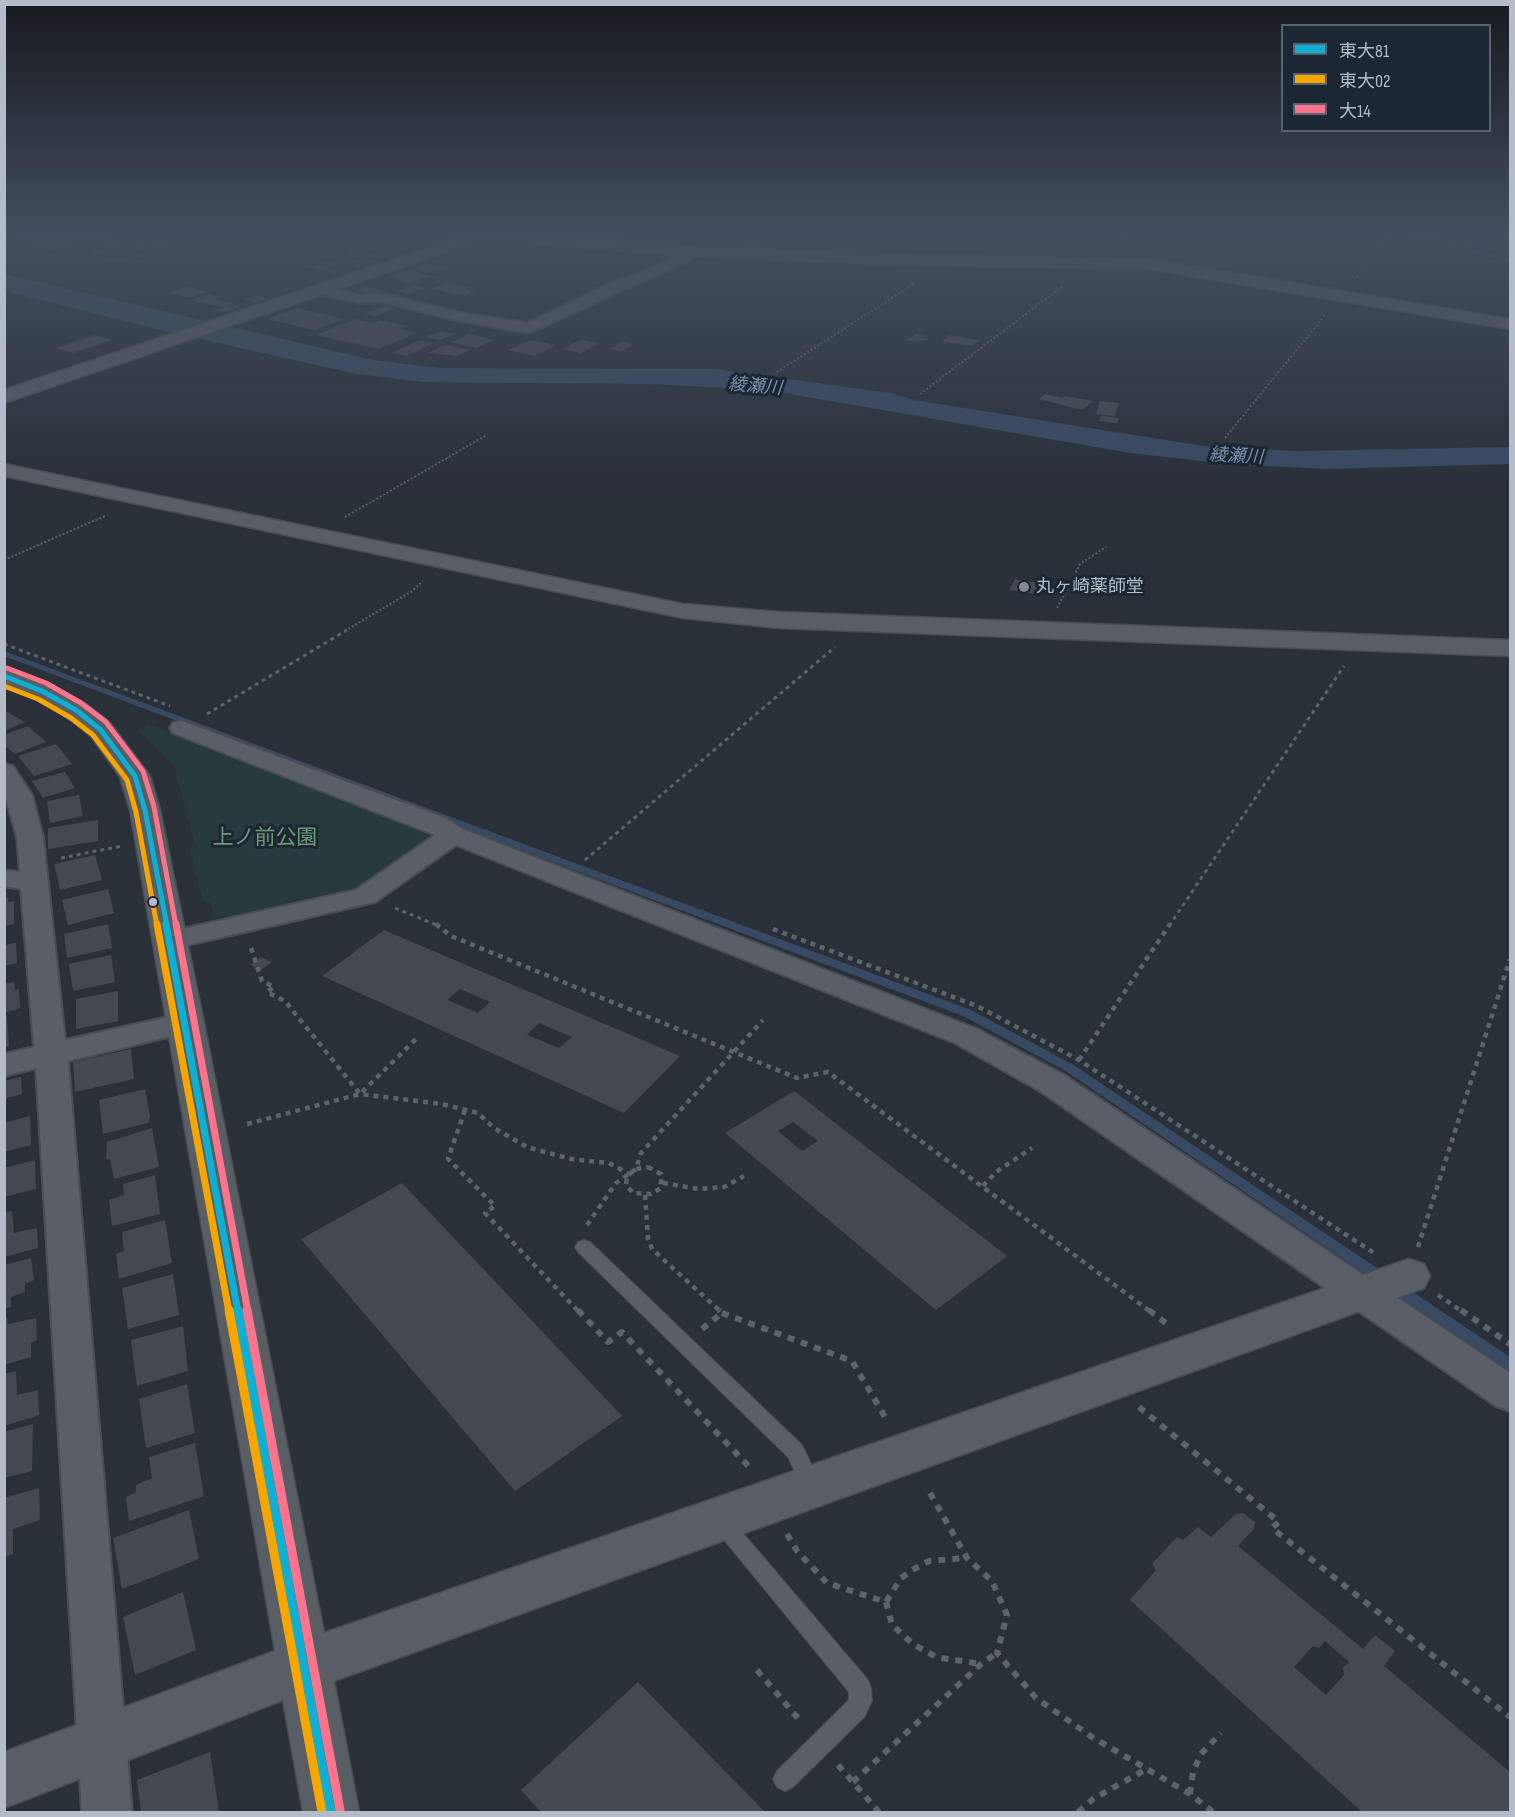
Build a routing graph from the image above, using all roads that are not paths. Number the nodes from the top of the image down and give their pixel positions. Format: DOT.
graph roads {
  1 [pos="237,319"];
  2 [pos="472,319"];
  3 [pos="548,319"];
  4 [pos="1480,319"];
  5 [pos="1510,324"];
  6 [pos="4,398"];
  7 [pos="4,470"];
  8 [pos="1510,648"];
  9 [pos="4,676"];
  10 [pos="182,728"];
  11 [pos="4,771"];
  12 [pos="453,835"];
  13 [pos="30,874"];
  14 [pos="170,940"];
  15 [pos="186,1023"];
  16 [pos="51,1054"];
  17 [pos="4,1065"];
  18 [pos="584,1247"];
  19 [pos="1409,1276"];
  20 [pos="1361,1294"];
  21 [pos="1510,1395"];
  22 [pos="812,1487"];
  23 [pos="720,1520"];
  24 [pos="304,1666"];
  25 [pos="102,1745"];
  26 [pos="785,1779"];
  27 [pos="4,1780"];
  28 [pos="106,1812"];
  29 [pos="331,1812"];
  1 -- 6 [label="street"];
  2 -- 3 [label="street"];
  4 -- 5 [label="street"];
  7 -- 8 [label="street"];
  9 -- 14 [label="street"];
  10 -- 12 [label="street"];
  11 -- 13 [label="street"];
  12 -- 14 [label="street"];
  12 -- 20 [label="street"];
  13 -- 16 [label="street"];
  14 -- 15 [label="street"];
  15 -- 16 [label="street"];
  15 -- 24 [label="street"];
  16 -- 17 [label="street"];
  16 -- 25 [label="street"];
  18 -- 22 [label="lane"];
  19 -- 20 [label="street"];
  20 -- 21 [label="street"];
  20 -- 22 [label="street"];
  22 -- 23 [label="street"];
  23 -- 24 [label="street"];
  23 -- 26 [label="lane"];
  24 -- 25 [label="street"];
  24 -- 29 [label="street"];
  25 -- 27 [label="street"];
  25 -- 28 [label="street"];
}
